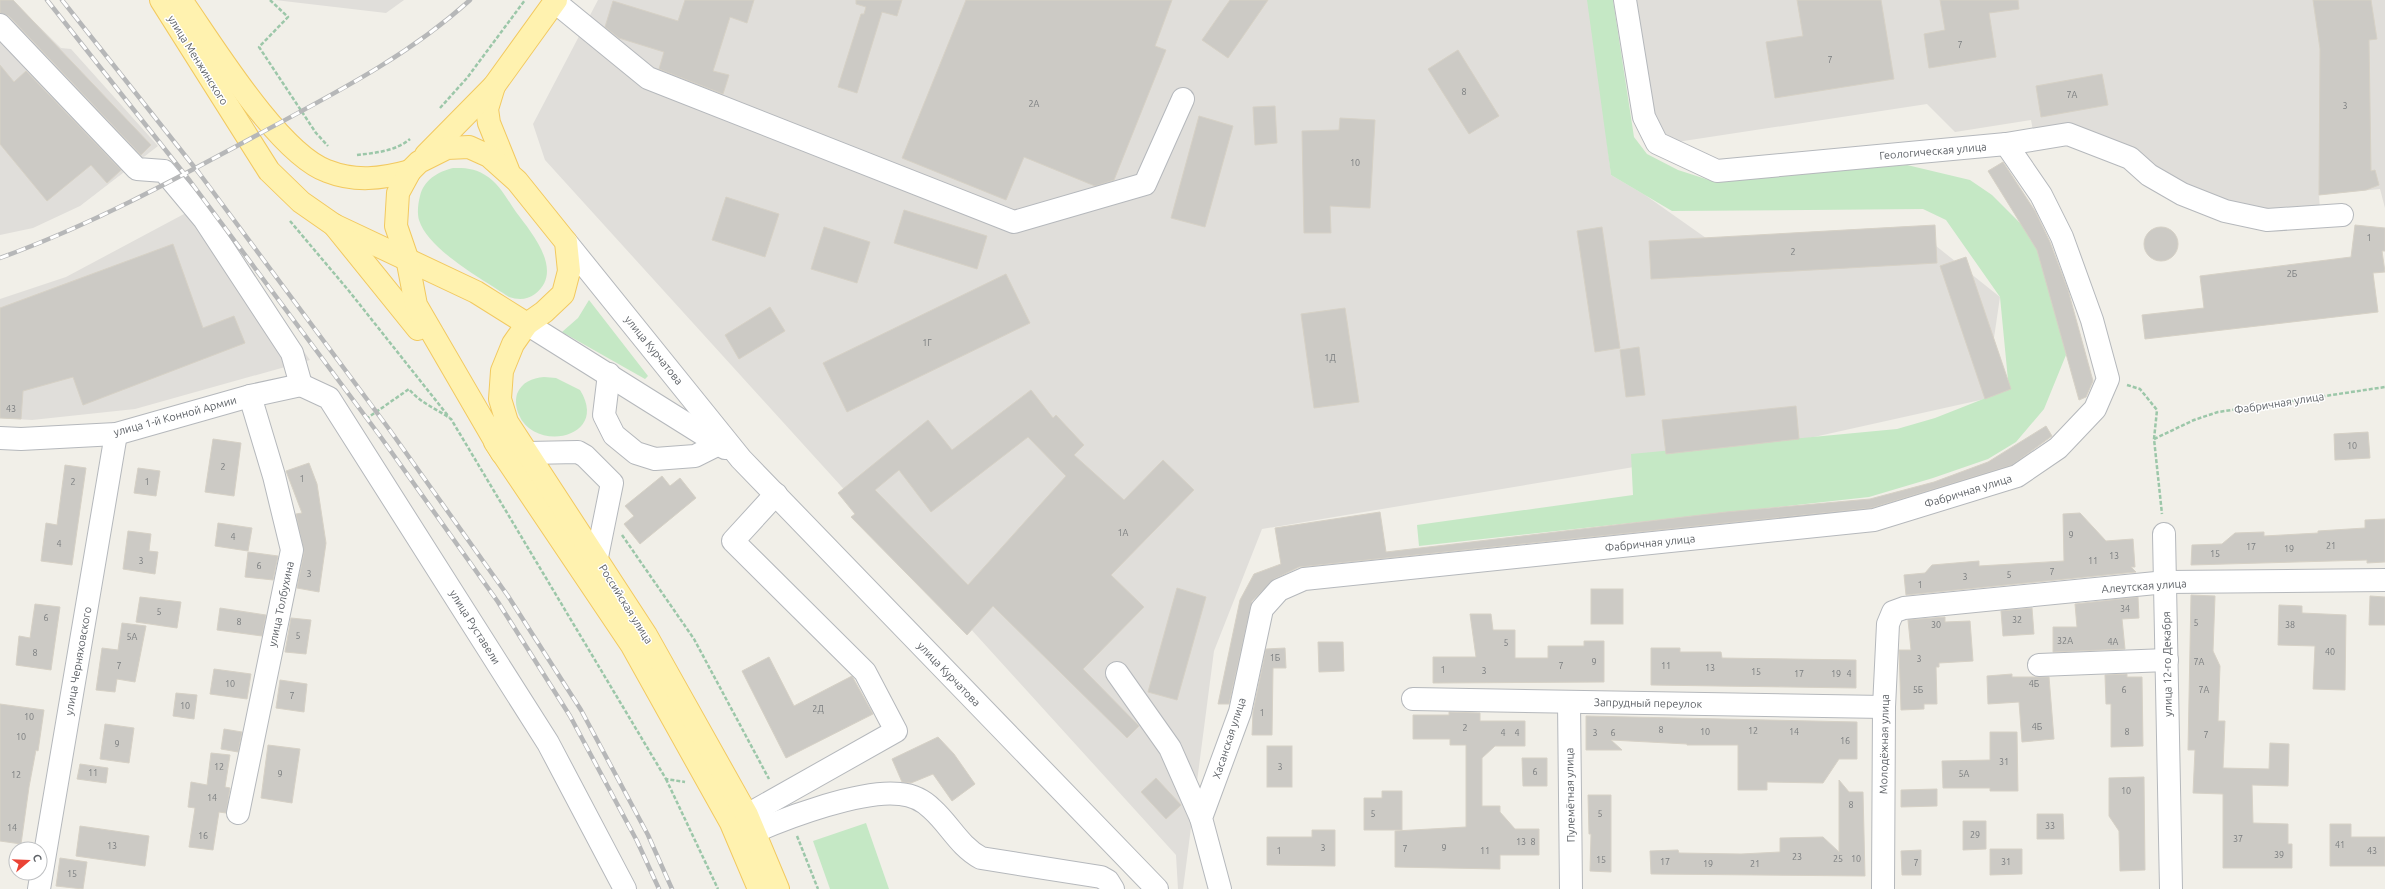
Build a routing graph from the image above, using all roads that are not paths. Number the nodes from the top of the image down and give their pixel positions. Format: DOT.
graph roads {
  1 [pos="161,0"];
  2 [pos="180,0"];
  3 [pos="1625,0"];
  4 [pos="556,1"];
  5 [pos="0,25"];
  6 [pos="494,86"];
  7 [pos="1183,99"];
  8 [pos="2006,144"];
  9 [pos="414,166"];
  10 [pos="509,173"];
  11 [pos="2342,215"];
  12 [pos="334,225"];
  13 [pos="566,242"];
  14 [pos="407,258"];
  15 [pos="527,324"];
  16 [pos="609,374"];
  17 [pos="301,385"];
  18 [pos="250,396"];
  19 [pos="116,434"];
  20 [pos="0,438"];
  21 [pos="718,444"];
  22 [pos="502,453"];
  23 [pos="528,453"];
  24 [pos="741,459"];
  25 [pos="776,494"];
  26 [pos="2164,534"];
  27 [pos="597,557"];
  28 [pos="2385,580"];
  29 [pos="2166,582"];
  30 [pos="1279,590"];
  31 [pos="1904,608"];
  32 [pos="2167,660"];
  33 [pos="2039,665"];
  34 [pos="1117,673"];
  35 [pos="1413,699"];
  36 [pos="1569,702"];
  37 [pos="1884,707"];
  38 [pos="238,813"];
  39 [pos="1201,818"];
  40 [pos="750,824"];
  41 [pos="39,889"];
  42 [pos="625,889"];
  43 [pos="759,889"];
  44 [pos="778,889"];
  45 [pos="1113,889"];
  46 [pos="1157,889"];
  47 [pos="1220,889"];
  48 [pos="1572,889"];
  49 [pos="1883,889"];
  50 [pos="2171,889"];
  1 -- 12 [label="main road, улица Менжинского"];
  2 -- 9 [label="main road, улица Менжинского"];
  3 -- 8 [label="street, Геологическая улица"];
  4 -- 6 [label="main road"];
  4 -- 7 [label="street"];
  5 -- 17 [label="street"];
  6 -- 9 [label="main road"];
  6 -- 10 [label="main road"];
  8 -- 11 [label="street, Геологическая улица"];
  8 -- 30 [label="street, Фабричная улица"];
  9 -- 10 [label="main road, улица Менжинского"];
  9 -- 14 [label="main road"];
  10 -- 13 [label="main road"];
  12 -- 14 [label="main road"];
  12 -- 22 [label="main road"];
  13 -- 15 [label="main road"];
  13 -- 24 [label="street, улица Курчатова"];
  14 -- 15 [label="main road"];
  14 -- 22 [label="main road"];
  15 -- 16 [label="street, улица Курчатова"];
  15 -- 23 [label="main road, Российская улица"];
  16 -- 21 [label="street, улица Курчатова"];
  16 -- 21 [label="street"];
  17 -- 18 [label="street, улица 1-й Конной Армии"];
  17 -- 42 [label="street, улица Руставели"];
  18 -- 19 [label="street, улица 1-й Конной Армии"];
  18 -- 38 [label="street, улица Толбухина"];
  19 -- 20 [label="street, улица 1-й Конной Армии"];
  19 -- 41 [label="street, улица Черняховского"];
  21 -- 24 [label="street, улица Курчатова"];
  22 -- 43 [label="main road, Российская улица"];
  23 -- 27 [label="main road, Российская улица"];
  23 -- 27 [label="street"];
  24 -- 25 [label="street, улица Курчатова"];
  25 -- 40 [label="street"];
  25 -- 46 [label="street, улица Курчатова"];
  26 -- 29 [label="street, улица 12-го Декабря"];
  27 -- 40 [label="main road, Российская улица"];
  28 -- 29 [label="street, Алеутская улица"];
  29 -- 31 [label="street, Алеутская улица"];
  29 -- 32 [label="street, улица 12-го Декабря"];
  30 -- 39 [label="street, Хасанская улица"];
  31 -- 37 [label="street, Молодёжная улица"];
  32 -- 33 [label="street"];
  32 -- 50 [label="street, улица 12-го Декабря"];
  34 -- 39 [label="street"];
  35 -- 36 [label="street, Запрудный переулок"];
  36 -- 37 [label="street, Запрудный переулок"];
  36 -- 48 [label="street, Пулемётная улица"];
  37 -- 49 [label="street, Молодёжная улица"];
  39 -- 47 [label="street"];
  40 -- 44 [label="main road, Российская улица"];
  40 -- 45 [label="street"];
}
